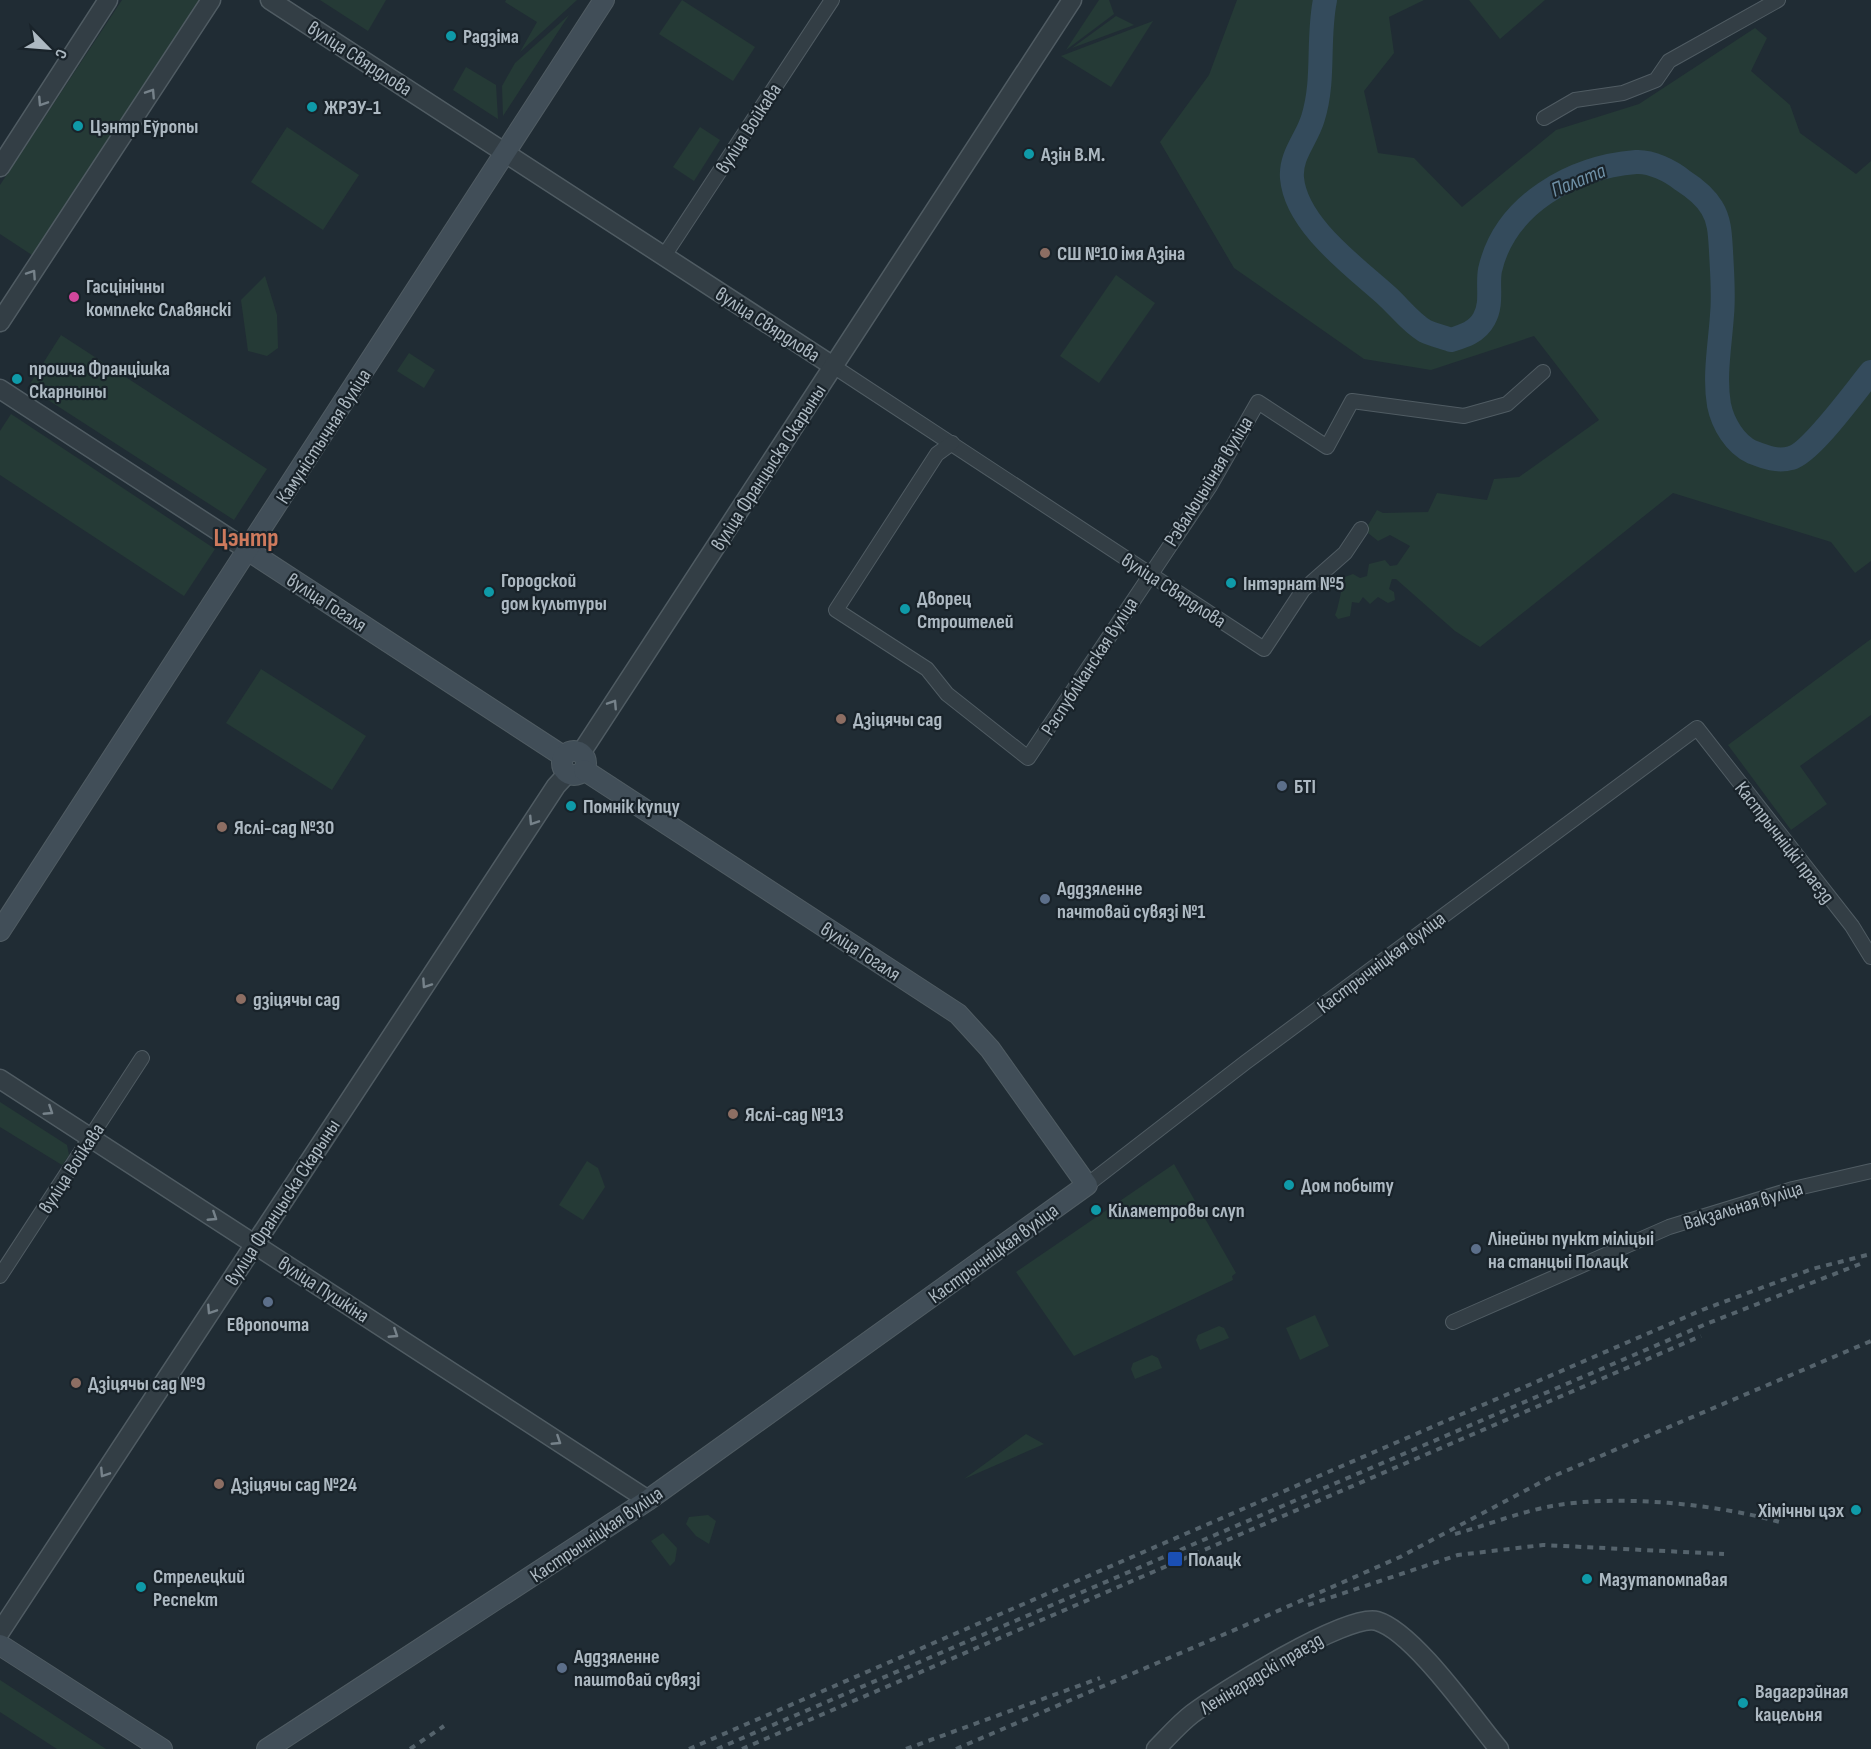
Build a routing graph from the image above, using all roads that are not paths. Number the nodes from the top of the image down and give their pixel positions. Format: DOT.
graph roads {
  1 [pos="108,0"];
  2 [pos="212,0"];
  3 [pos="270,0"];
  4 [pos="604,0"];
  5 [pos="832,0"];
  6 [pos="1072,0"];
  7 [pos="1778,0"];
  8 [pos="1544,118"];
  9 [pos="505,153"];
  10 [pos="0,167"];
  11 [pos="664,256"];
  12 [pos="0,322"];
  13 [pos="833,366"];
  14 [pos="1543,372"];
  15 [pos="0,389"];
  16 [pos="952,443"];
  17 [pos="1360,529"];
  18 [pos="249,551"];
  19 [pos="1149,573"];
  20 [pos="1697,729"];
  21 [pos="574,763"];
  22 [pos="0,932"];
  23 [pos="1871,957"];
  24 [pos="142,1058"];
  25 [pos="0,1079"];
  26 [pos="91,1138"];
  27 [pos="1871,1171"];
  28 [pos="1087,1185"];
  29 [pos="254,1244"];
  30 [pos="0,1276"];
  31 [pos="1453,1322"];
  32 [pos="648,1500"];
  33 [pos="0,1632"];
  34 [pos="0,1645"];
  35 [pos="162,1749"];
  36 [pos="267,1749"];
  37 [pos="1156,1749"];
  38 [pos="1499,1749"];
  1 -- 10 [label="street, one-way"];
  12 -- 2 [label="street, one-way"];
  3 -- 9 [label="street, вуліца Свярдлова"];
  4 -- 9 [label="main road, Камуністычная вуліца"];
  5 -- 11 [label="street, вуліца Войкава"];
  6 -- 13 [label="street, вуліца Францыска Скарыны"];
  7 -- 8 [label="street"];
  9 -- 11 [label="street, вуліца Свярдлова"];
  9 -- 18 [label="main road, Камуністычная вуліца"];
  11 -- 13 [label="street, вуліца Свярдлова"];
  13 -- 16 [label="street, вуліца Свярдлова"];
  21 -- 13 [label="street, вуліца Францыска Скарыны, one-way"];
  14 -- 19 [label="street, Рэвалюцыйная вуліца"];
  15 -- 18 [label="street, вуліца Гогаля"];
  16 -- 19 [label="street, вуліца Свярдлова"];
  16 -- 19 [label="street, Рэспубліканская вуліца"];
  17 -- 19 [label="street, вуліца Свярдлова"];
  18 -- 21 [label="main road, вуліца Гогаля"];
  18 -- 22 [label="main road, Камуністычная вуліца"];
  20 -- 23 [label="street, Кастрычніцкі праезд"];
  20 -- 28 [label="street, Кастрычніцкая вуліца"];
  21 -- 28 [label="main road, вуліца Гогаля"];
  21 -- 29 [label="street, вуліца Францыска Скарыны, one-way"];
  24 -- 26 [label="street, вуліца Войкава"];
  25 -- 26 [label="street, вуліца Пушкіна, one-way"];
  26 -- 29 [label="street, вуліца Пушкіна, one-way"];
  26 -- 30 [label="street, вуліца Войкава"];
  27 -- 31 [label="street, Вакзальная вуліца"];
  28 -- 32 [label="main road, Кастрычніцкая вуліца"];
  29 -- 32 [label="street, вуліца Пушкіна, one-way"];
  29 -- 33 [label="street, вуліца Францыска Скарыны, one-way"];
  32 -- 36 [label="main road, Кастрычніцкая вуліца"];
  34 -- 35 [label="main road"];
  37 -- 38 [label="street, Ленінградскі праезд"];
}
